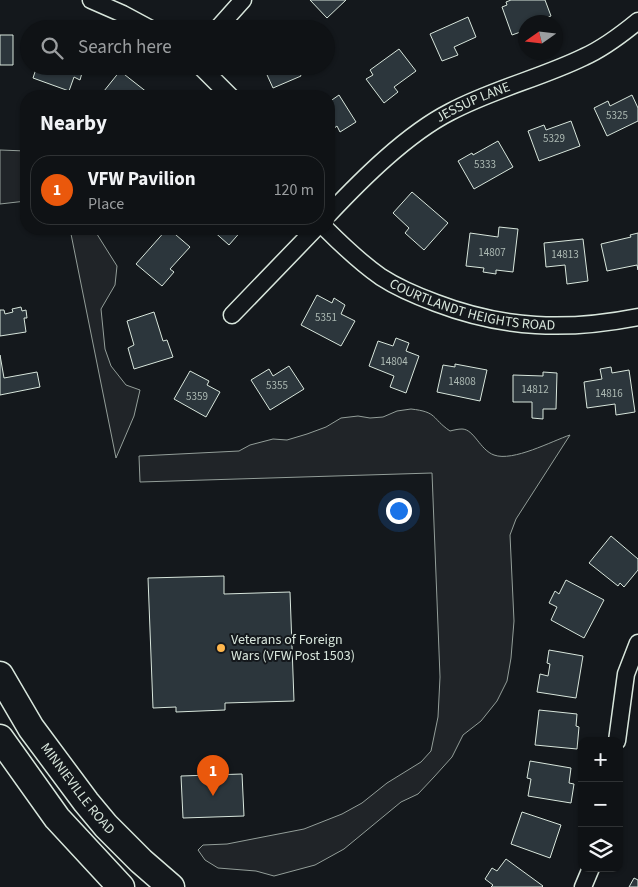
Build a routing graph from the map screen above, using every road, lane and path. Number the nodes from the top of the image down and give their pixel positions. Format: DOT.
graph roads {
  1 [pos="90,0"];
  2 [pos="243,0"];
  3 [pos="134,20"];
  4 [pos="225,20"];
  5 [pos="638,21"];
  6 [pos="209,75"];
  7 [pos="224,90"];
  8 [pos="335,208"];
  9 [pos="309,235"];
  10 [pos="333,235"];
  11 [pos="232,315"];
  12 [pos="638,317"];
  13 [pos="638,643"];
  14 [pos="0,675"];
  15 [pos="31,728"];
  16 [pos="618,737"];
  17 [pos="2,745"];
  18 [pos="589,872"];
  19 [pos="121,887"];
  20 [pos="172,887"];
  21 [pos="583,887"];
  1 -- 3 [label="street"];
  2 -- 4 [label="street"];
  5 -- 8 [label="street, JESSUP LANE"];
  6 -- 7 [label="street"];
  9 -- 11 [label="street"];
  10 -- 12 [label="street, COURTLANDT HEIGHTS ROAD"];
  13 -- 16 [label="street"];
  14 -- 15 [label="main road, MINNIEVILLE ROAD"];
  15 -- 17 [label="street"];
  15 -- 20 [label="main road, MINNIEVILLE ROAD"];
  17 -- 19 [label="main road"];
  18 -- 21 [label="street"];
}
